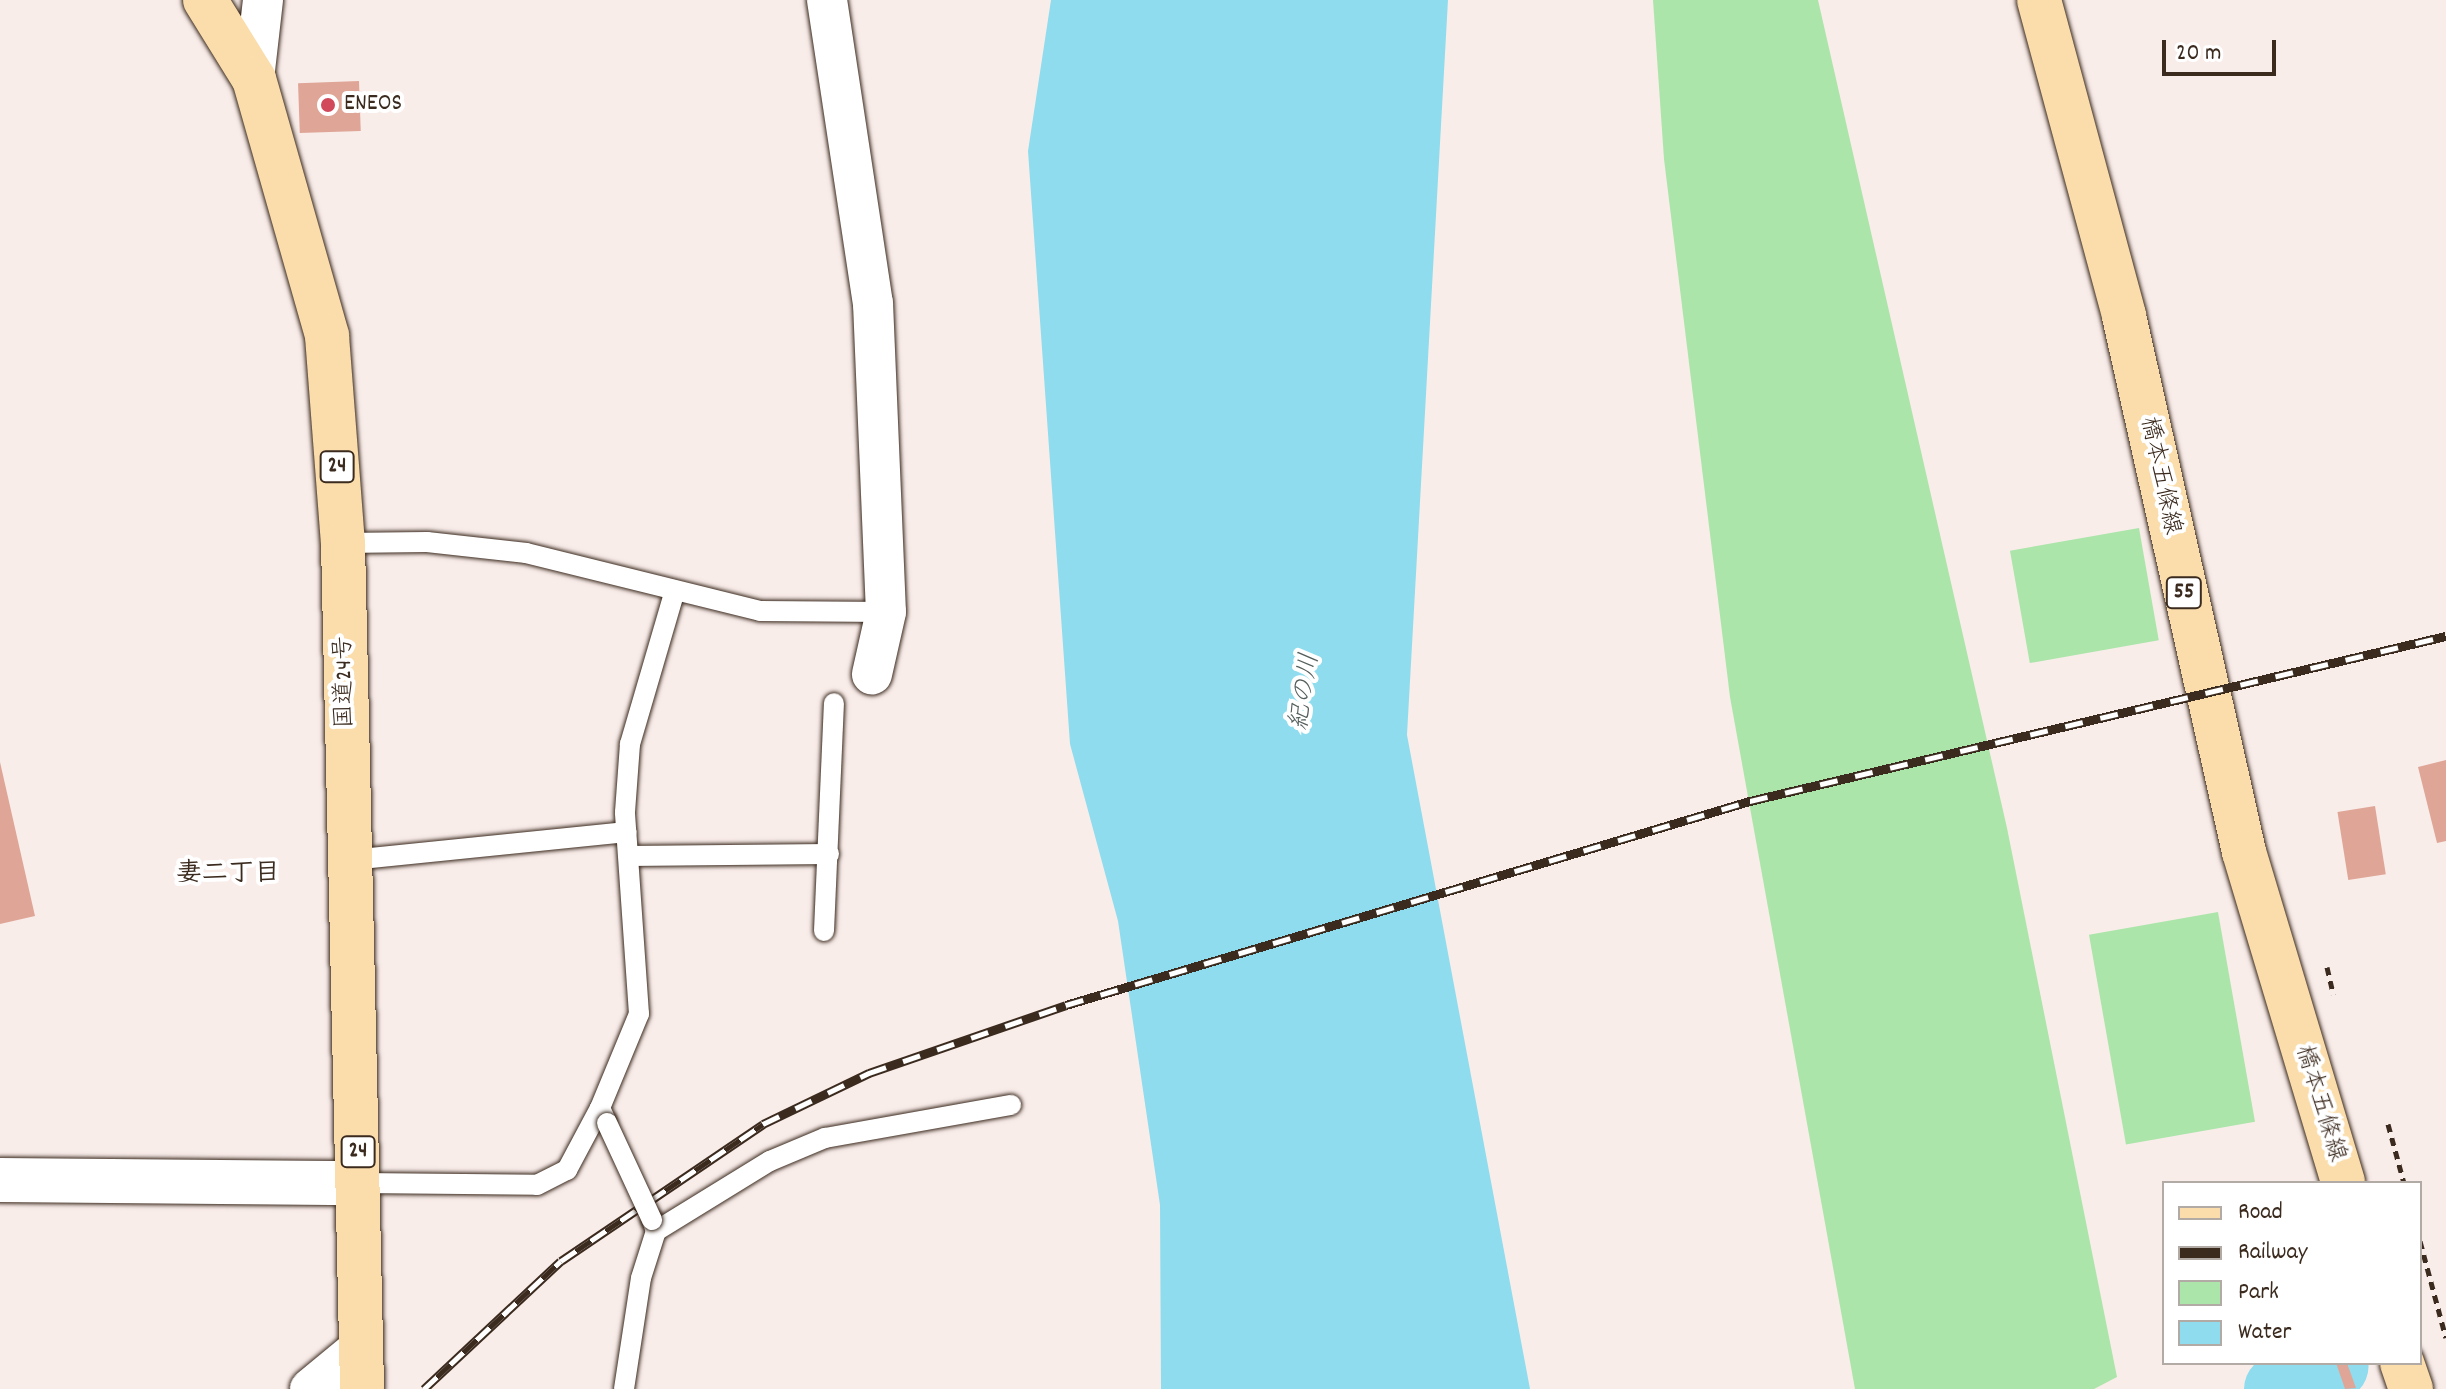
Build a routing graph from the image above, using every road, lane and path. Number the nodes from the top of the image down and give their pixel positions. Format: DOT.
graph roads {
  1 [pos="205,0"];
  2 [pos="263,0"];
  3 [pos="827,0"];
  4 [pos="2039,0"];
  5 [pos="254,79"];
  6 [pos="343,543"];
  7 [pos="675,590"];
  8 [pos="886,612"];
  9 [pos="872,674"];
  10 [pos="834,703"];
  11 [pos="627,832"];
  12 [pos="829,854"];
  13 [pos="629,856"];
  14 [pos="351,860"];
  15 [pos="824,931"];
  16 [pos="1011,1105"];
  17 [pos="604,1116"];
  18 [pos="2388,1124"];
  19 [pos="0,1180"];
  20 [pos="2342,1181"];
  21 [pos="2403,1181"];
  22 [pos="359,1183"];
  23 [pos="654,1225"];
  24 [pos="2422,1248"];
  25 [pos="2446,1338"];
  26 [pos="2403,1365"];
  27 [pos="362,1368"];
  28 [pos="310,1389"];
  29 [pos="624,1389"];
  30 [pos="2411,1389"];
  1 -- 5 [label="main road, 国道24号 / 24"];
  2 -- 5 [label="street"];
  3 -- 8 [label="street"];
  4 -- 20 [label="main road, 橋本五條線 / 55"];
  5 -- 6 [label="main road, 国道24号 / 24"];
  6 -- 7 [label="lane"];
  6 -- 14 [label="main road, 国道24号 / 24"];
  7 -- 8 [label="lane"];
  7 -- 11 [label="lane"];
  8 -- 9 [label="street"];
  10 -- 12 [label="lane"];
  11 -- 13 [label="lane"];
  11 -- 14 [label="lane"];
  12 -- 13 [label="lane"];
  12 -- 15 [label="lane"];
  13 -- 17 [label="lane"];
  14 -- 22 [label="main road, 国道24号 / 24"];
  16 -- 23 [label="lane"];
  17 -- 22 [label="lane"];
  17 -- 23 [label="lane, bridge"];
  18 -- 21 [label="path"];
  19 -- 22 [label="street"];
  22 -- 27 [label="main road, 国道24号 / 24"];
  23 -- 29 [label="lane"];
  24 -- 25 [label="path"];
  26 -- 30 [label="main road"];
  27 -- 28 [label="street"];
}
